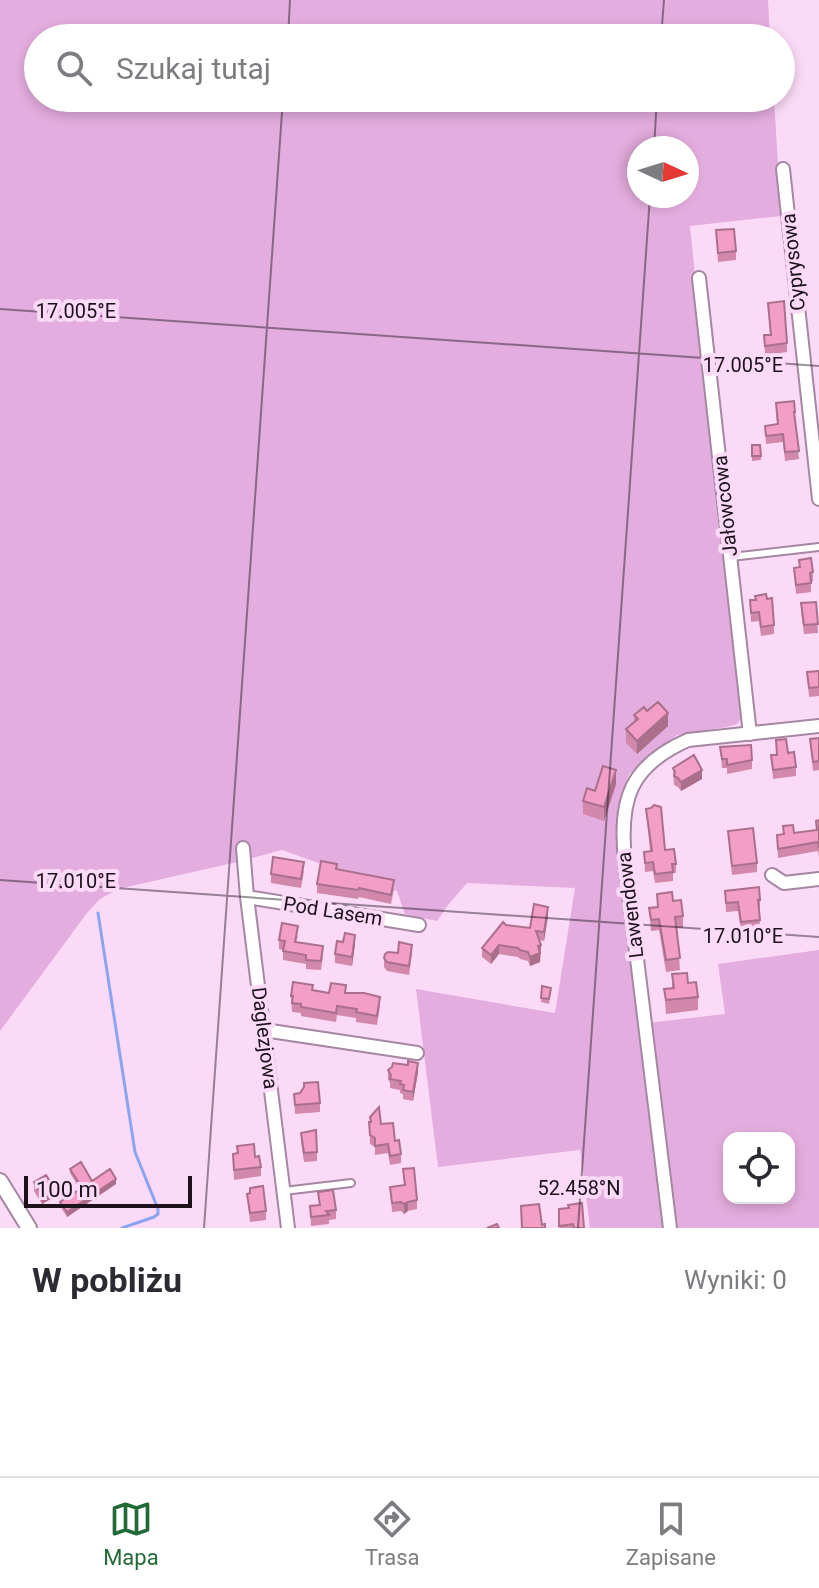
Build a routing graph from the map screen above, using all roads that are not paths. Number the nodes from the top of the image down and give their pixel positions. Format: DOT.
graph roads {
  1 [pos="783,169"];
  2 [pos="699,278"];
  3 [pos="819,499"];
  4 [pos="819,547"];
  5 [pos="730,557"];
  6 [pos="819,726"];
  7 [pos="750,734"];
  8 [pos="243,848"];
  9 [pos="772,875"];
  10 [pos="819,879"];
  11 [pos="247,897"];
  12 [pos="419,925"];
  13 [pos="264,1030"];
  14 [pos="417,1053"];
  15 [pos="0,1181"];
  16 [pos="351,1183"];
  17 [pos="284,1191"];
  18 [pos="29,1228"];
  19 [pos="288,1228"];
  20 [pos="670,1228"];
  1 -- 3 [label="street, Cyprysowa"];
  2 -- 5 [label="street, Jałowcowa"];
  4 -- 5 [label="lane"];
  5 -- 7 [label="street, Jałowcowa"];
  6 -- 7 [label="street, Lawendowa"];
  7 -- 20 [label="street, Lawendowa"];
  8 -- 11 [label="street, Daglezjowa"];
  9 -- 10 [label="street"];
  11 -- 12 [label="street, Pod Lasem"];
  11 -- 13 [label="street, Daglezjowa"];
  13 -- 14 [label="street"];
  13 -- 17 [label="street, Daglezjowa"];
  15 -- 18 [label="street"];
  16 -- 17 [label="lane"];
  17 -- 19 [label="street, Daglezjowa"];
}
